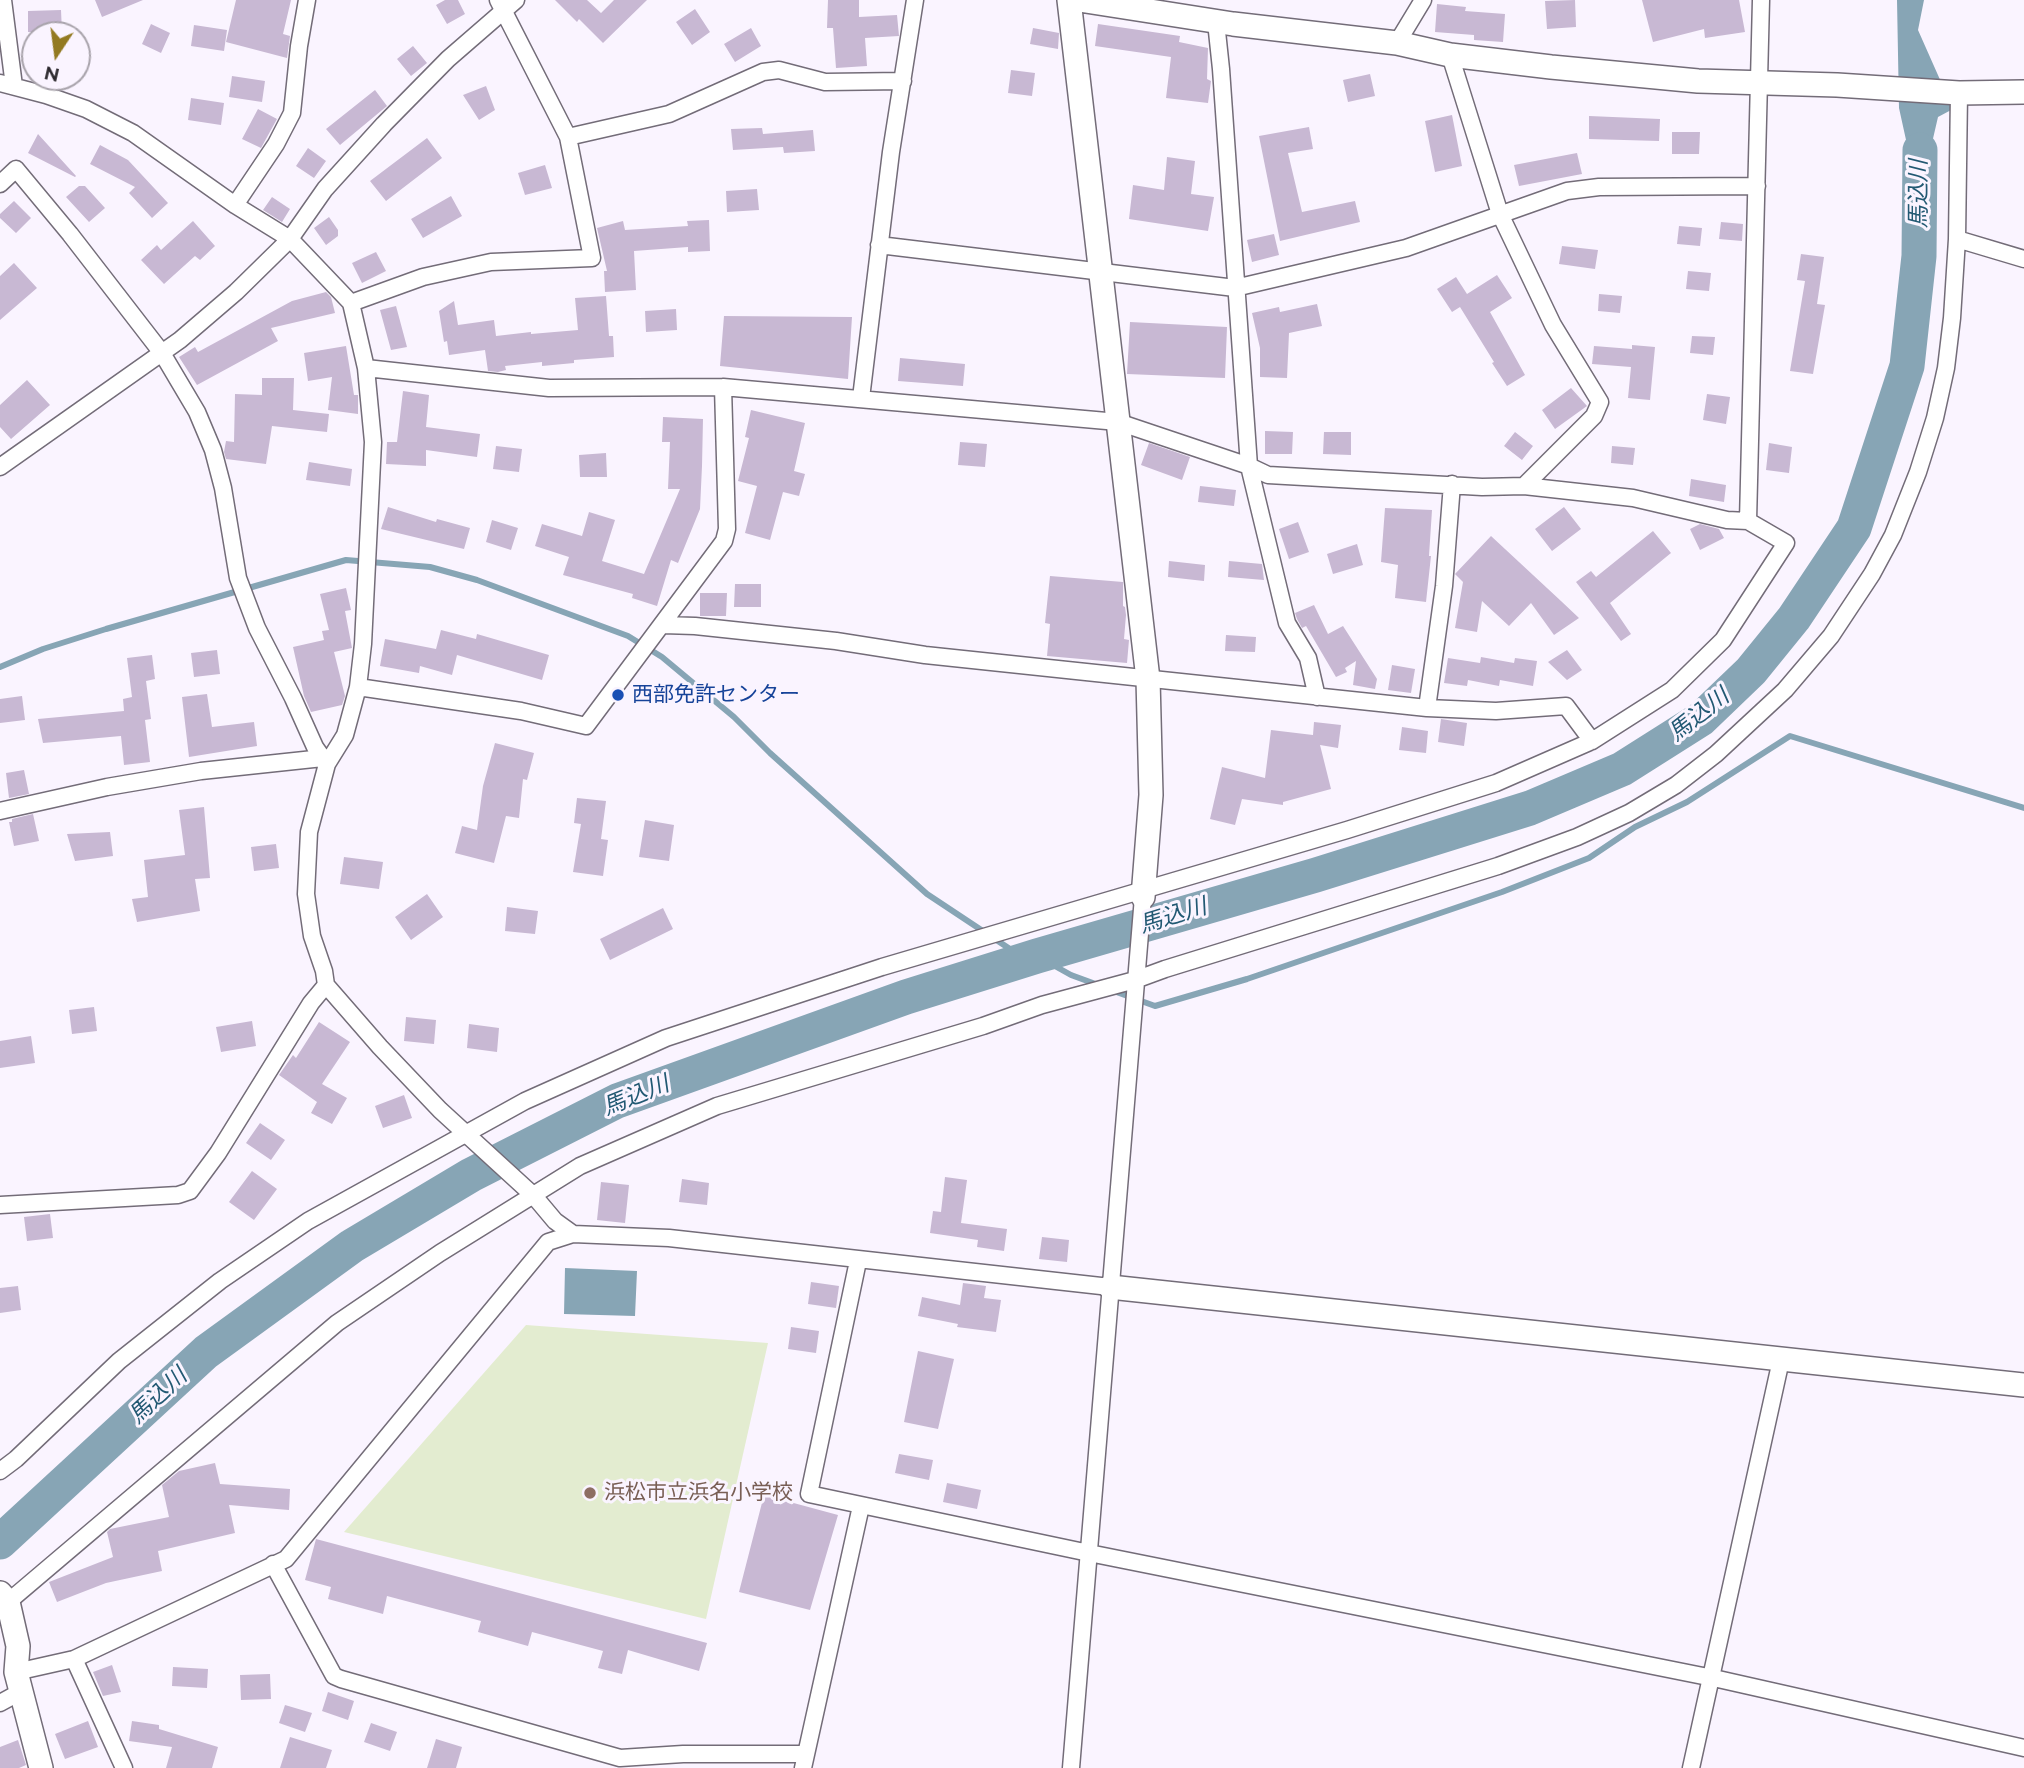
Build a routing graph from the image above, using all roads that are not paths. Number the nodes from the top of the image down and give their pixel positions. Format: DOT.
graph roads {
  1 [pos="3,0"];
  2 [pos="307,0"];
  3 [pos="516,0"];
  4 [pos="915,0"];
  5 [pos="1069,0"];
  6 [pos="1079,0"];
  7 [pos="1423,0"];
  8 [pos="1761,0"];
  9 [pos="501,6"];
  10 [pos="1216,22"];
  11 [pos="1397,43"];
  12 [pos="1450,55"];
  13 [pos="903,81"];
  14 [pos="1759,83"];
  15 [pos="7,84"];
  16 [pos="2024,92"];
  17 [pos="1959,93"];
  18 [pos="568,137"];
  19 [pos="0,184"];
  20 [pos="1758,186"];
  21 [pos="235,205"];
  22 [pos="1500,214"];
  23 [pos="290,239"];
  24 [pos="1957,239"];
  25 [pos="879,245"];
  26 [pos="2024,260"];
  27 [pos="1100,271"];
  28 [pos="1235,288"];
  29 [pos="351,303"];
  30 [pos="162,353"];
  31 [pos="366,368"];
  32 [pos="723,387"];
  33 [pos="861,398"];
  34 [pos="1118,422"];
  35 [pos="1249,466"];
  36 [pos="0,467"];
  37 [pos="1452,484"];
  38 [pos="1524,486"];
  39 [pos="1748,521"];
  40 [pos="658,630"];
  41 [pos="1148,679"];
  42 [pos="358,687"];
  43 [pos="1317,697"];
  44 [pos="1427,708"];
  45 [pos="1592,741"];
  46 [pos="325,761"];
  47 [pos="0,811"];
  48 [pos="1143,894"];
  49 [pos="1136,977"];
  50 [pos="326,985"];
  51 [pos="465,1133"];
  52 [pos="534,1196"];
  53 [pos="0,1205"];
  54 [pos="573,1234"];
  55 [pos="858,1261"];
  56 [pos="1110,1287"];
  57 [pos="1781,1360"];
  58 [pos="2024,1385"];
  59 [pos="0,1471"];
  60 [pos="861,1506"];
  61 [pos="1089,1553"];
  62 [pos="273,1564"];
  63 [pos="3,1601"];
  64 [pos="74,1659"];
  65 [pos="1711,1678"];
  66 [pos="19,1682"];
  67 [pos="0,1703"];
  68 [pos="2024,1748"];
  69 [pos="804,1761"];
  70 [pos="41,1768"];
  71 [pos="124,1768"];
  72 [pos="1071,1768"];
  73 [pos="1691,1768"];
  1 -- 15 [label="street"];
  2 -- 21 [label="street"];
  3 -- 9 [label="street"];
  4 -- 13 [label="street"];
  5 -- 27 [label="street"];
  6 -- 10 [label="street"];
  7 -- 11 [label="street"];
  8 -- 14 [label="street"];
  9 -- 18 [label="street"];
  9 -- 23 [label="street"];
  10 -- 11 [label="street"];
  10 -- 28 [label="street"];
  11 -- 12 [label="street"];
  12 -- 14 [label="street"];
  12 -- 22 [label="street"];
  13 -- 18 [label="street"];
  13 -- 25 [label="street"];
  14 -- 17 [label="street"];
  14 -- 20 [label="street"];
  15 -- 21 [label="street"];
  16 -- 17 [label="street"];
  17 -- 24 [label="street"];
  18 -- 29 [label="street"];
  19 -- 30 [label="street"];
  20 -- 22 [label="street"];
  20 -- 39 [label="street"];
  21 -- 23 [label="street"];
  22 -- 28 [label="street"];
  22 -- 38 [label="street"];
  23 -- 29 [label="street"];
  23 -- 30 [label="street"];
  24 -- 26 [label="street"];
  24 -- 49 [label="street"];
  25 -- 27 [label="street"];
  25 -- 33 [label="street"];
  27 -- 28 [label="street"];
  27 -- 34 [label="street"];
  28 -- 35 [label="street"];
  29 -- 31 [label="street"];
  30 -- 36 [label="street"];
  30 -- 46 [label="street"];
  31 -- 32 [label="street"];
  31 -- 42 [label="street"];
  32 -- 33 [label="street"];
  32 -- 40 [label="street"];
  33 -- 34 [label="street"];
  34 -- 35 [label="street"];
  34 -- 41 [label="street"];
  35 -- 37 [label="street"];
  35 -- 43 [label="street"];
  37 -- 38 [label="street"];
  37 -- 44 [label="street"];
  38 -- 39 [label="street"];
  39 -- 45 [label="street"];
  40 -- 41 [label="street"];
  40 -- 42 [label="street"];
  41 -- 43 [label="street"];
  41 -- 48 [label="street"];
  42 -- 46 [label="street"];
  43 -- 44 [label="street"];
  44 -- 45 [label="street"];
  45 -- 48 [label="street"];
  46 -- 47 [label="street"];
  46 -- 50 [label="street"];
  48 -- 49 [label="street"];
  48 -- 51 [label="street"];
  49 -- 52 [label="street"];
  49 -- 56 [label="street"];
  50 -- 51 [label="street"];
  50 -- 53 [label="street"];
  51 -- 52 [label="street"];
  51 -- 59 [label="street"];
  52 -- 54 [label="street"];
  52 -- 63 [label="street"];
  54 -- 55 [label="street"];
  54 -- 62 [label="street"];
  55 -- 56 [label="street"];
  55 -- 60 [label="street"];
  56 -- 57 [label="street"];
  56 -- 61 [label="street"];
  57 -- 58 [label="street"];
  57 -- 65 [label="street"];
  60 -- 61 [label="street"];
  60 -- 69 [label="street"];
  61 -- 65 [label="street"];
  61 -- 72 [label="street"];
  62 -- 64 [label="street"];
  62 -- 69 [label="street"];
  63 -- 66 [label="street"];
  64 -- 66 [label="street"];
  64 -- 71 [label="street"];
  65 -- 68 [label="street"];
  65 -- 73 [label="street"];
  66 -- 67 [label="street"];
  66 -- 70 [label="street"];
}
